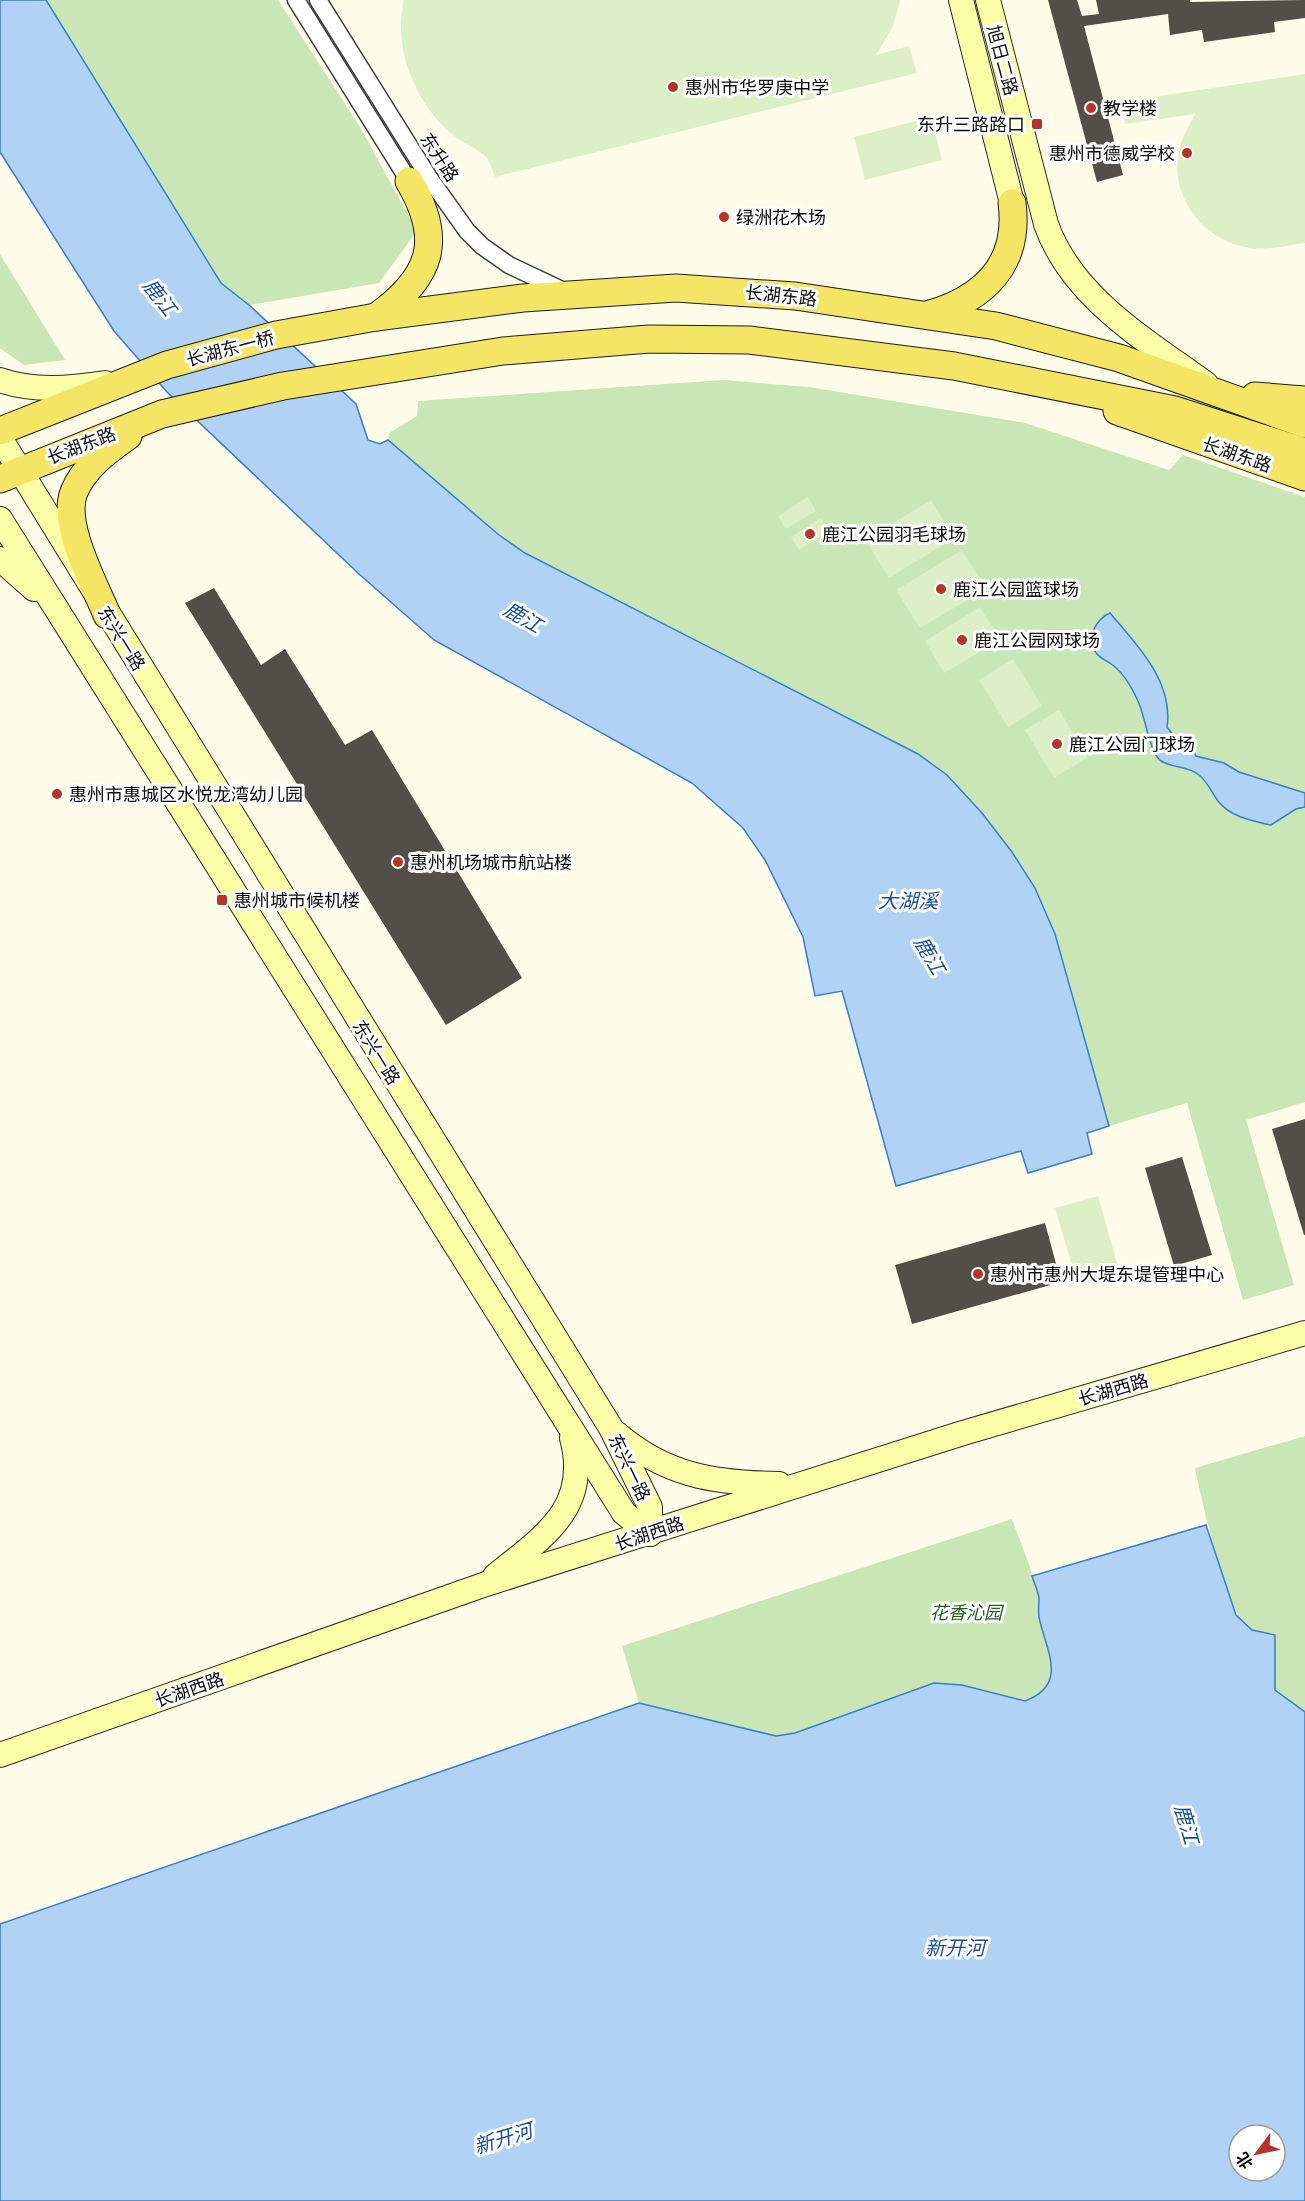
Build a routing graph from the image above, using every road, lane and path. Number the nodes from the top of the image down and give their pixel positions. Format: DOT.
graph roads {
  1 [pos="296,0"];
  2 [pos="318,0"];
  3 [pos="961,0"];
  4 [pos="988,0"];
  5 [pos="409,181"];
  6 [pos="1012,203"];
  7 [pos="570,293"];
  8 [pos="926,315"];
  9 [pos="376,317"];
  10 [pos="336,324"];
  11 [pos="0,380"];
  12 [pos="126,380"];
  13 [pos="1035,380"];
  14 [pos="1217,392"];
  15 [pos="1305,400"];
  16 [pos="162,414"];
  17 [pos="1305,424"];
  18 [pos="0,430"];
  19 [pos="0,438"];
  20 [pos="1305,452"];
  21 [pos="9,474"];
  22 [pos="1305,477"];
  23 [pos="0,519"];
  24 [pos="0,559"];
  25 [pos="53,605"];
  26 [pos="107,615"];
  27 [pos="1305,1333"];
  28 [pos="567,1421"];
  29 [pos="611,1428"];
  30 [pos="796,1484"];
  31 [pos="650,1534"];
  32 [pos="486,1584"];
  33 [pos="0,1755"];
  1 -- 5 [label="street"];
  2 -- 7 [label="street, 东升路"];
  3 -- 6 [label="street, 旭日二路"];
  4 -- 14 [label="street, 旭日二路"];
  5 -- 9 [label="main road"];
  6 -- 8 [label="main road"];
  7 -- 8 [label="main road, 长湖东路"];
  7 -- 9 [label="main road, 长湖东路"];
  8 -- 14 [label="main road, 长湖东路"];
  9 -- 10 [label="main road, 长湖东路"];
  10 -- 12 [label="main road, 长湖东一桥"];
  11 -- 12 [label="street"];
  12 -- 18 [label="main road"];
  13 -- 16 [label="main road, 长湖东路"];
  13 -- 20 [label="main road, 长湖东路"];
  13 -- 22 [label="main road, 长湖东路"];
  14 -- 15 [label="main road, 长湖东路"];
  14 -- 17 [label="main road, 长湖东路"];
  16 -- 21 [label="main road, 长湖东路"];
  16 -- 26 [label="main road"];
  19 -- 21 [label="street, 东兴一路"];
  21 -- 26 [label="street, 东兴一路"];
  23 -- 25 [label="street, 东兴一路"];
  24 -- 25 [label="street"];
  25 -- 28 [label="street, 东兴一路"];
  26 -- 29 [label="street, 东兴一路"];
  27 -- 30 [label="street, 长湖西路"];
  28 -- 31 [label="street, 东兴一路"];
  28 -- 32 [label="street"];
  29 -- 30 [label="street"];
  29 -- 31 [label="street, 东兴一路"];
  30 -- 31 [label="street, 长湖西路"];
  31 -- 32 [label="street, 长湖西路"];
  32 -- 33 [label="street, 长湖西路"];
}
